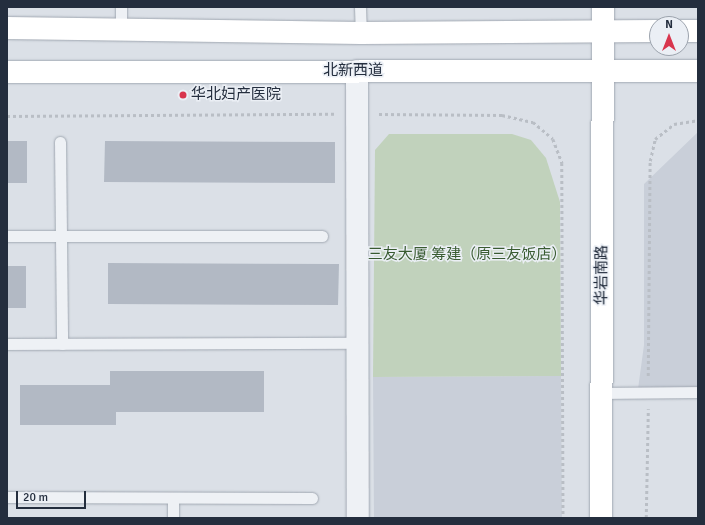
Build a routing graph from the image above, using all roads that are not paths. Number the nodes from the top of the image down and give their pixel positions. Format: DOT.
graph roads {
  1 [pos="121,7"];
  2 [pos="360,7"];
  3 [pos="603,7"];
  4 [pos="7,28"];
  5 [pos="121,31"];
  6 [pos="603,31"];
  7 [pos="649,31"];
  8 [pos="361,34"];
  9 [pos="357,71"];
  10 [pos="603,71"];
  11 [pos="698,71"];
  12 [pos="7,72"];
  13 [pos="60,142"];
  14 [pos="7,236"];
  15 [pos="61,236"];
  16 [pos="322,236"];
  17 [pos="358,343"];
  18 [pos="7,344"];
  19 [pos="62,344"];
  20 [pos="698,392"];
  21 [pos="602,393"];
  22 [pos="7,497"];
  23 [pos="173,498"];
  24 [pos="312,498"];
  25 [pos="173,518"];
  26 [pos="358,518"];
  27 [pos="601,518"];
  1 -- 5 [label="lane"];
  2 -- 8 [label="lane"];
  3 -- 6 [label="main road, 华岩南路"];
  4 -- 5 [label="main road"];
  5 -- 8 [label="main road"];
  6 -- 7 [label="main road"];
  6 -- 8 [label="main road"];
  6 -- 10 [label="main road, 华岩南路"];
  9 -- 10 [label="main road, 北新西道"];
  9 -- 12 [label="main road, 北新西道"];
  9 -- 17 [label="street"];
  10 -- 11 [label="main road, 北新西道"];
  10 -- 21 [label="main road, 华岩南路"];
  13 -- 15 [label="lane"];
  14 -- 15 [label="lane"];
  15 -- 16 [label="lane"];
  15 -- 19 [label="lane"];
  17 -- 19 [label="lane"];
  17 -- 26 [label="street"];
  18 -- 19 [label="lane"];
  20 -- 21 [label="lane"];
  21 -- 27 [label="main road, 华岩南路"];
  22 -- 23 [label="lane"];
  23 -- 24 [label="lane"];
  23 -- 25 [label="lane"];
}
